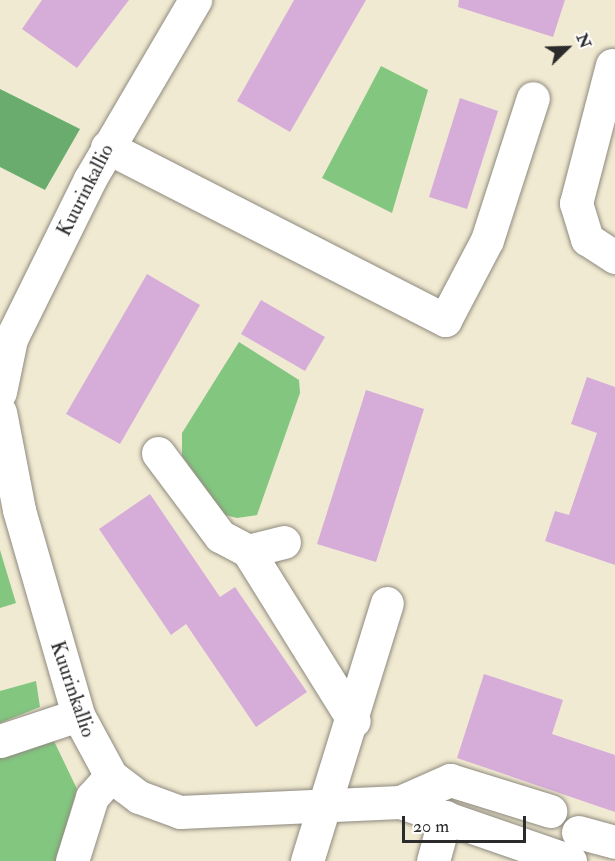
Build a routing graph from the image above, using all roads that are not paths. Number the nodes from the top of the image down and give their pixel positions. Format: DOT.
graph roads {
  1 [pos="195,0"];
  2 [pos="612,65"];
  3 [pos="533,98"];
  4 [pos="108,147"];
  5 [pos="615,257"];
  6 [pos="0,392"];
  7 [pos="0,412"];
  8 [pos="158,453"];
  9 [pos="284,542"];
  10 [pos="248,550"];
  11 [pos="387,603"];
  12 [pos="78,715"];
  13 [pos="354,721"];
  14 [pos="0,741"];
  15 [pos="111,776"];
  16 [pos="400,802"];
  17 [pos="326,805"];
  18 [pos="550,812"];
  19 [pos="446,818"];
  20 [pos="615,842"];
  21 [pos="574,847"];
  22 [pos="72,861"];
  23 [pos="307,861"];
  24 [pos="433,861"];
  1 -- 4 [label="street, Kuurinkallio"];
  2 -- 5 [label="street"];
  3 -- 4 [label="street"];
  4 -- 6 [label="street, Kuurinkallio"];
  7 -- 12 [label="street, Kuurinkallio"];
  8 -- 10 [label="street"];
  9 -- 10 [label="street"];
  10 -- 13 [label="street"];
  11 -- 13 [label="street"];
  12 -- 14 [label="street"];
  12 -- 15 [label="street, Kuurinkallio"];
  13 -- 17 [label="street"];
  15 -- 17 [label="street, Kuurinkallio"];
  15 -- 22 [label="street"];
  16 -- 17 [label="street, Kuurinkallio"];
  16 -- 18 [label="street"];
  16 -- 19 [label="street"];
  17 -- 23 [label="street"];
  19 -- 21 [label="street"];
  19 -- 24 [label="street"];
  20 -- 21 [label="street"];
}
